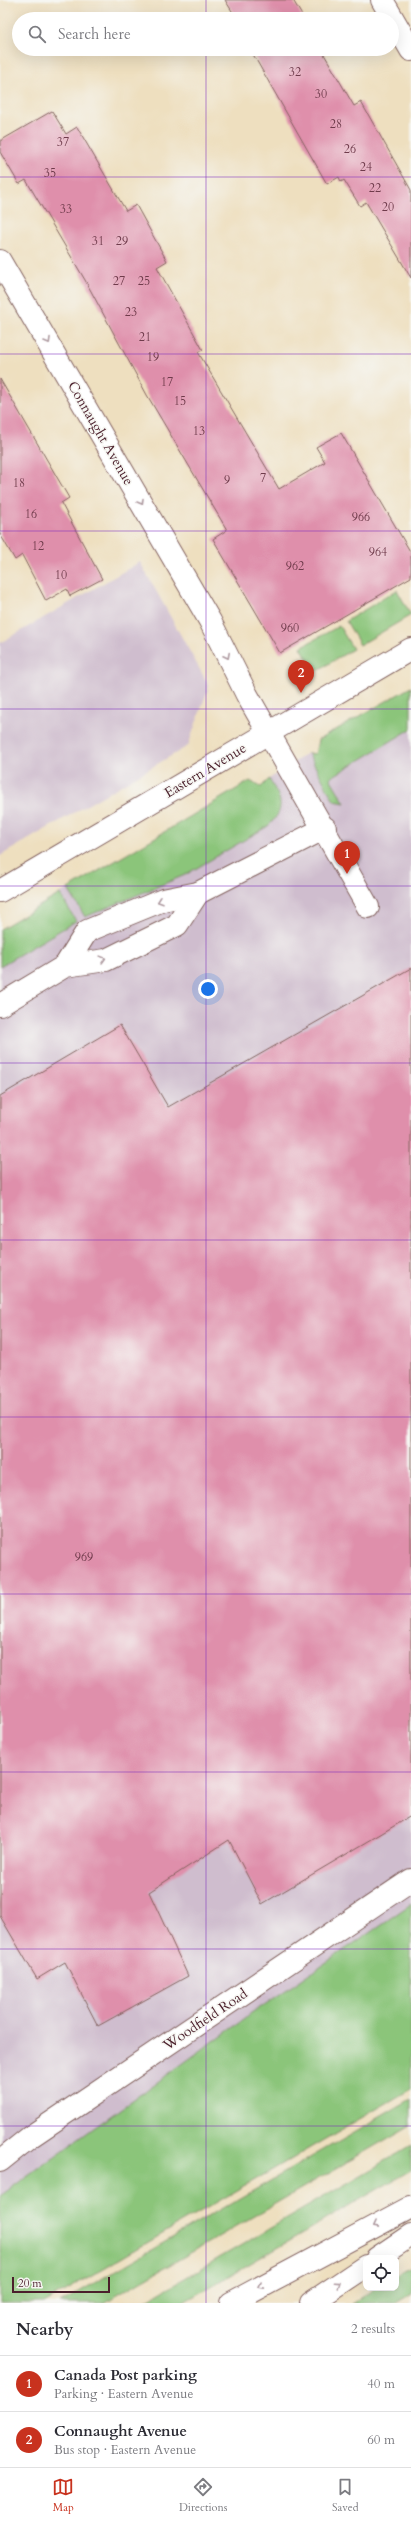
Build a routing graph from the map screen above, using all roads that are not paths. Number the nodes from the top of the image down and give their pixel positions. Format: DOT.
graph roads {
  1 [pos="382,0"];
  2 [pos="389,12"];
  3 [pos="399,29"];
  4 [pos="411,50"];
  5 [pos="0,261"];
  6 [pos="411,650"];
  7 [pos="269,733"];
  8 [pos="325,828"];
  9 [pos="0,891"];
  10 [pos="198,893"];
  11 [pos="368,907"];
  12 [pos="65,966"];
  13 [pos="0,1005"];
  14 [pos="411,1880"];
  15 [pos="0,2161"];
  16 [pos="411,2207"];
  17 [pos="411,2235"];
  18 [pos="381,2255"];
  19 [pos="363,2268"];
  20 [pos="231,2303"];
  21 [pos="311,2303"];
  1 -- 2 [label="main road"];
  3 -- 4 [label="main road"];
  5 -- 7 [label="main road, Connaught Avenue, one-way"];
  6 -- 7 [label="main road, Eastern Avenue"];
  7 -- 8 [label="main road, Connaught Avenue"];
  7 -- 9 [label="main road, Eastern Avenue"];
  8 -- 10 [label="main road"];
  8 -- 11 [label="main road, Connaught Avenue"];
  12 -- 10 [label="main road, one-way"];
  10 -- 12 [label="main road, one-way"];
  12 -- 13 [label="main road"];
  14 -- 15 [label="main road, Woodfield Road"];
  16 -- 20 [label="main road, one-way"];
  17 -- 18 [label="main road"];
  21 -- 19 [label="main road, one-way"];
}
